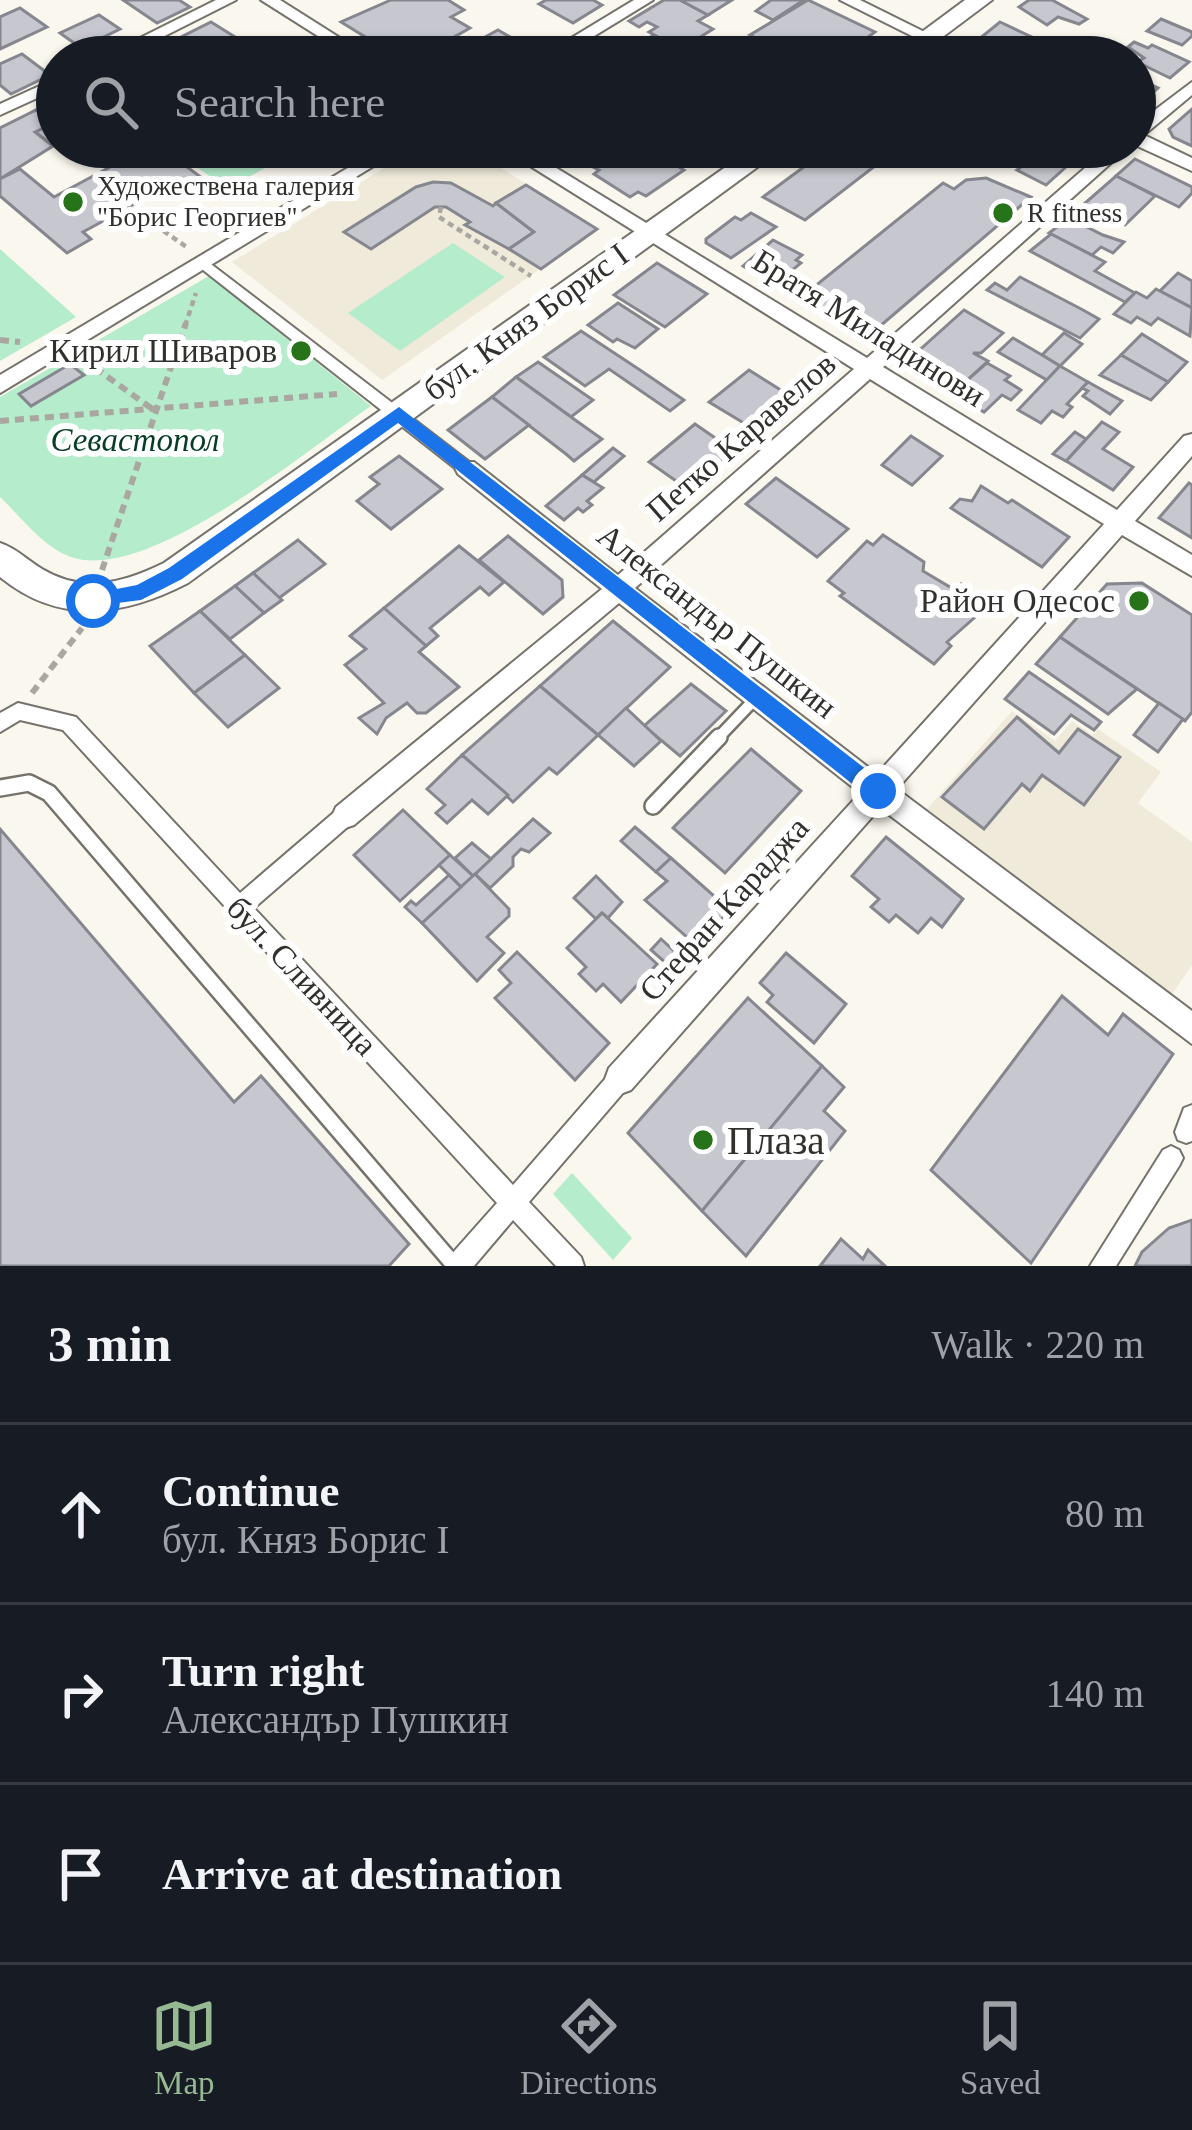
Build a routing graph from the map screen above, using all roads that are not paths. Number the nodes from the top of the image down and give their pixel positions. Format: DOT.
graph roads {
  1 [pos="228,0"];
  2 [pos="269,0"];
  3 [pos="645,0"];
  4 [pos="848,0"];
  5 [pos="980,0"];
  6 [pos="153,36"];
  7 [pos="328,36"];
  8 [pos="584,36"];
  9 [pos="923,36"];
  10 [pos="930,36"];
  11 [pos="1192,87"];
  12 [pos="36,93"];
  13 [pos="0,110"];
  14 [pos="1156,118"];
  15 [pos="1156,147"];
  16 [pos="1192,165"];
  17 [pos="359,168"];
  18 [pos="544,168"];
  19 [pos="742,168"];
  20 [pos="1096,168"];
  21 [pos="651,232"];
  22 [pos="197,257"];
  23 [pos="870,367"];
  24 [pos="0,385"];
  25 [pos="399,414"];
  26 [pos="1192,442"];
  27 [pos="466,468"];
  28 [pos="1120,522"];
  29 [pos="0,557"];
  30 [pos="1192,567"];
  31 [pos="617,590"];
  32 [pos="756,698"];
  33 [pos="9,717"];
  34 [pos="0,788"];
  35 [pos="878,791"];
  36 [pos="653,806"];
  37 [pos="345,816"];
  38 [pos="239,908"];
  39 [pos="1192,1029"];
  40 [pos="620,1078"];
  41 [pos="1171,1158"];
  42 [pos="511,1201"];
  43 [pos="456,1266"];
  44 [pos="572,1266"];
  45 [pos="1102,1266"];
  1 -- 6 [label="street"];
  2 -- 7 [label="street"];
  3 -- 8 [label="street"];
  4 -- 9 [label="street"];
  5 -- 10 [label="main road"];
  11 -- 14 [label="street"];
  12 -- 13 [label="street"];
  15 -- 16 [label="street"];
  17 -- 22 [label="street"];
  18 -- 21 [label="street, Братя Миладинови"];
  19 -- 21 [label="main road, бул. Княз Борис I"];
  20 -- 23 [label="street, Петко Каравелов"];
  21 -- 23 [label="street, Братя Миладинови"];
  21 -- 25 [label="main road, бул. Княз Борис I"];
  22 -- 24 [label="street"];
  22 -- 25 [label="street, Александър Пушкин"];
  23 -- 28 [label="street, Братя Миладинови"];
  23 -- 31 [label="street, Петко Каравелов"];
  25 -- 27 [label="street, Александър Пушкин"];
  25 -- 29 [label="main road, бул. Княз Борис I"];
  26 -- 28 [label="street, Стефан Караджа"];
  27 -- 31 [label="street, Александър Пушкин"];
  28 -- 30 [label="street, Братя Миладинови"];
  28 -- 35 [label="street, Стефан Караджа"];
  31 -- 32 [label="street, Александър Пушкин"];
  31 -- 37 [label="street, Петко Каравелов"];
  32 -- 35 [label="street, Александър Пушкин"];
  32 -- 36 [label="lane"];
  33 -- 38 [label="street, бул. Сливница"];
  34 -- 43 [label="lane"];
  35 -- 39 [label="street, Александър Пушкин"];
  35 -- 40 [label="street, Стефан Караджа"];
  37 -- 38 [label="street"];
  38 -- 42 [label="street, бул. Сливница"];
  40 -- 42 [label="street, Стефан Караджа"];
  41 -- 45 [label="street"];
  42 -- 43 [label="street, Стефан Караджа"];
  42 -- 44 [label="street, бул. Сливница"];
}
